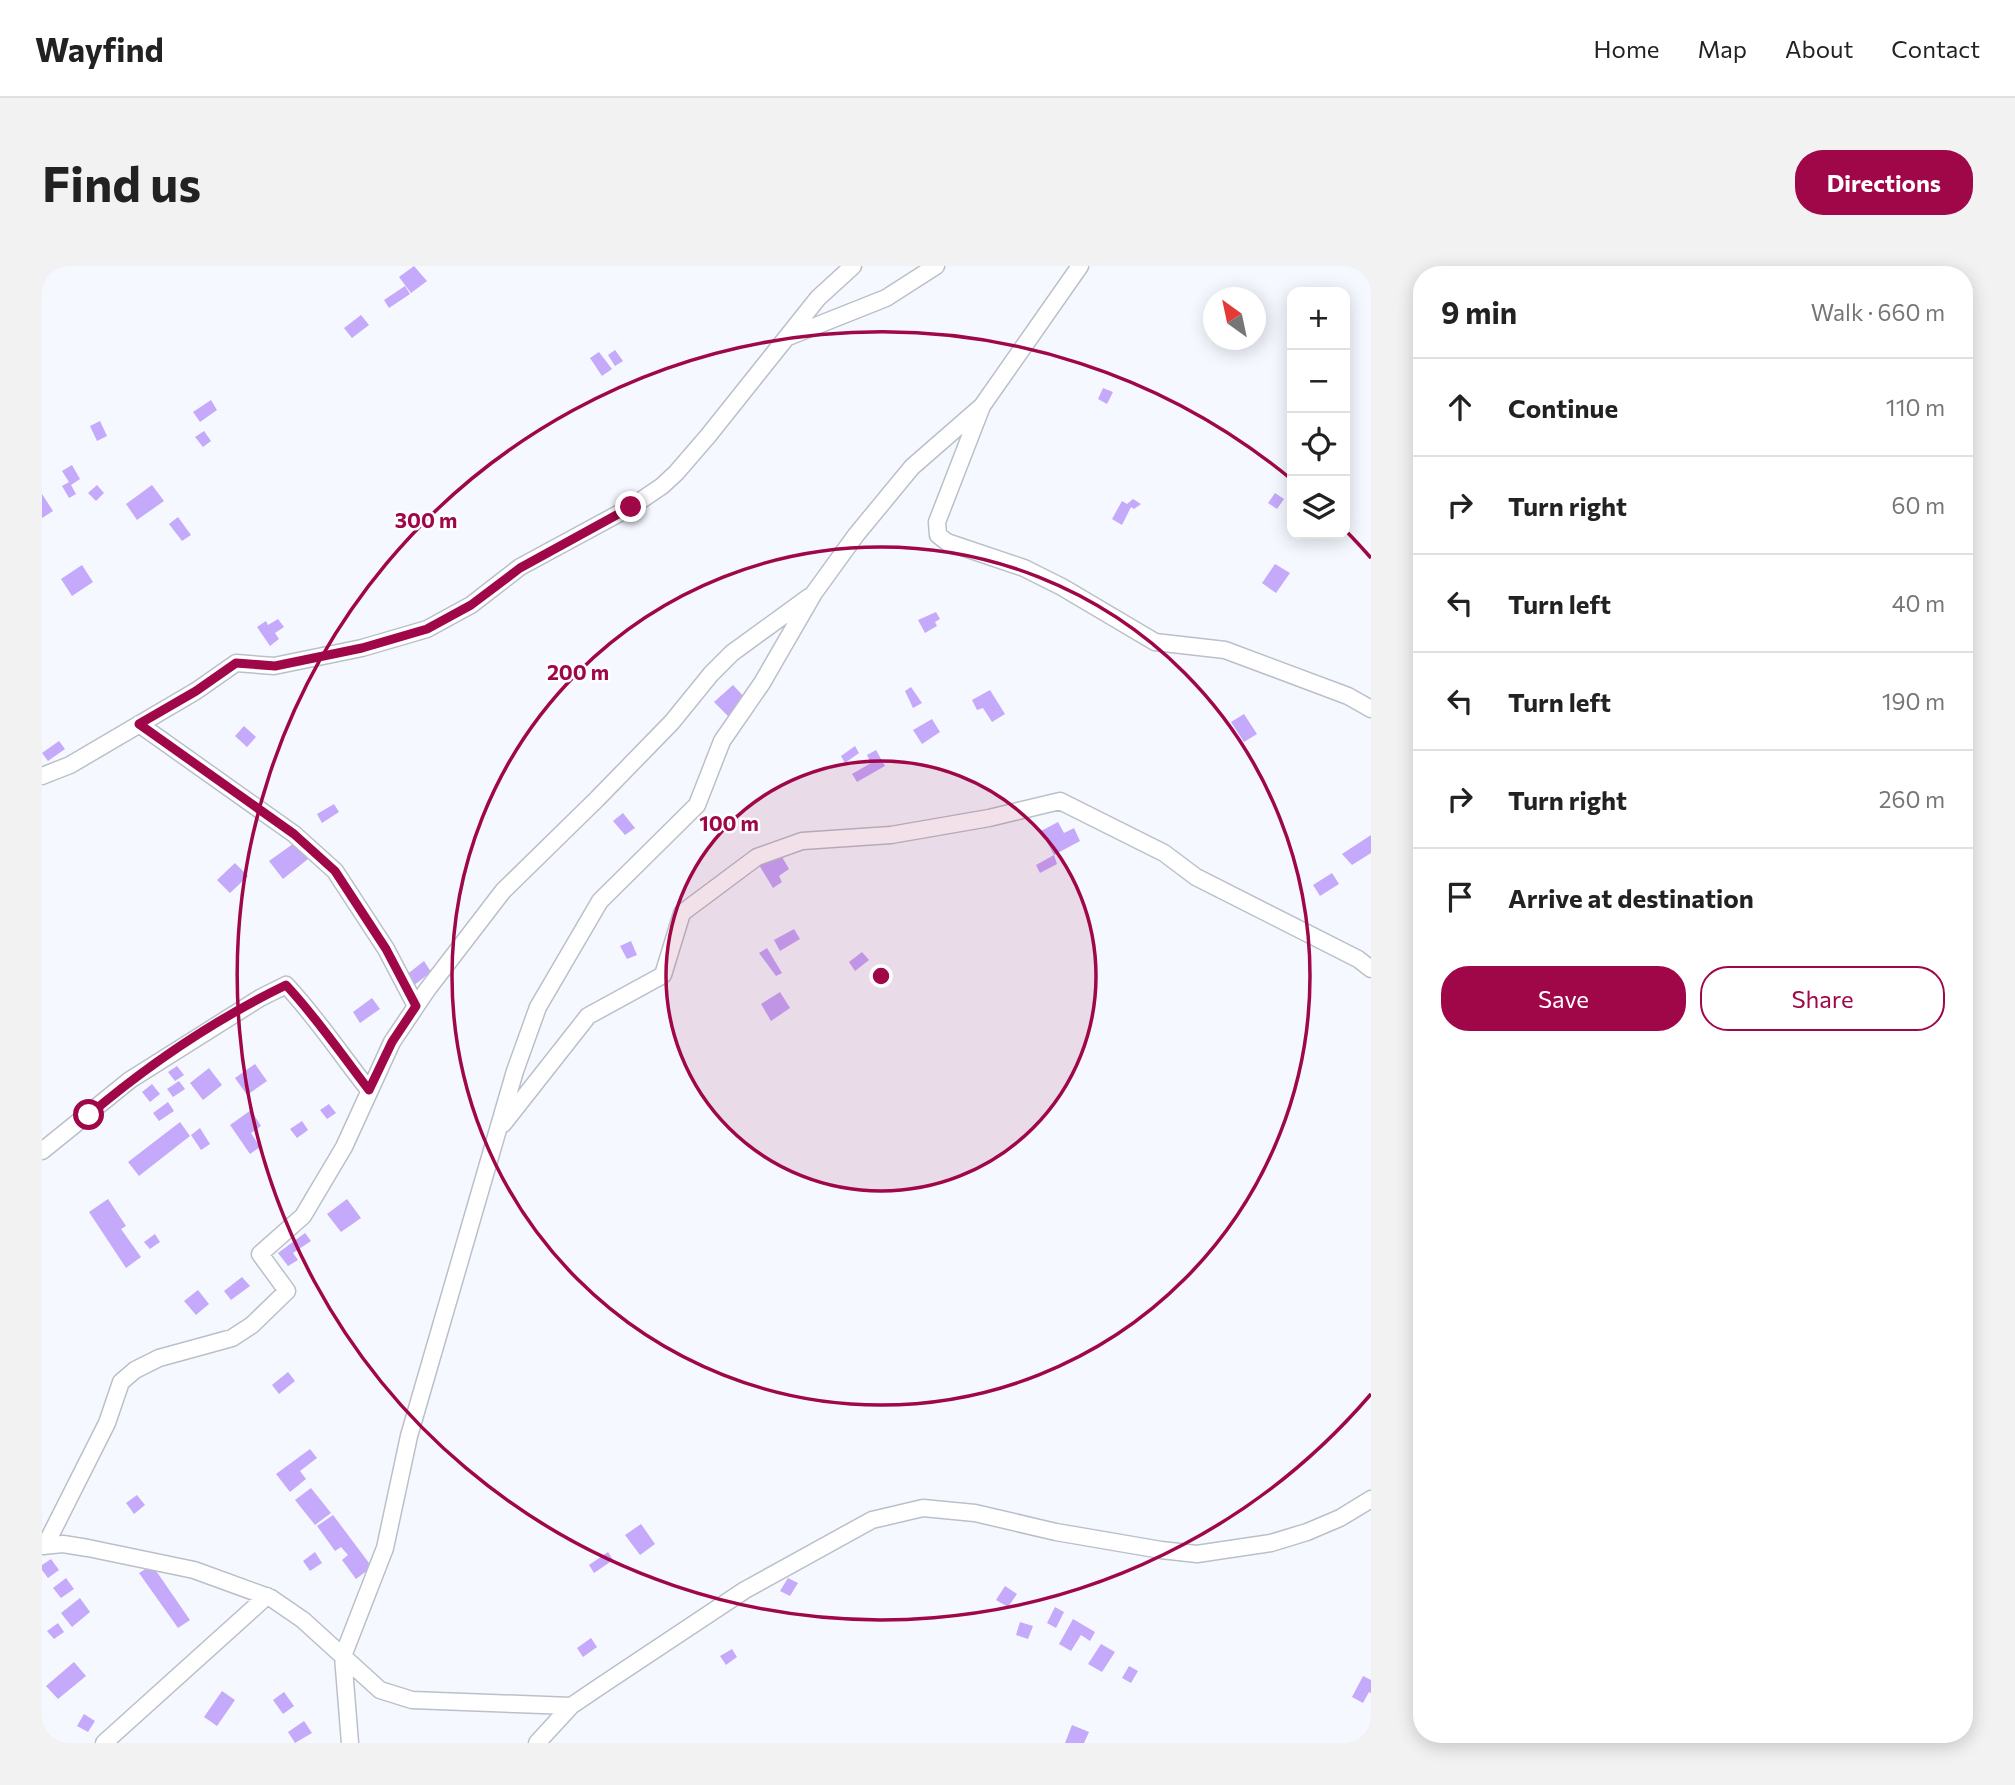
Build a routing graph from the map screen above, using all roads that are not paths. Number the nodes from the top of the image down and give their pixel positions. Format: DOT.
graph roads {
  1 [pos="853,266"];
  2 [pos="936,266"];
  3 [pos="1080,266"];
  4 [pos="786,338"];
  5 [pos="982,406"];
  6 [pos="814,593"];
  7 [pos="1371,709"];
  8 [pos="139,724"];
  9 [pos="42,776"];
  10 [pos="1371,969"];
  11 [pos="416,1006"];
  12 [pos="369,1090"];
  13 [pos="497,1131"];
  14 [pos="42,1151"];
  15 [pos="1371,1500"];
  16 [pos="44,1546"];
  17 [pos="267,1596"];
  18 [pos="342,1656"];
  19 [pos="572,1706"];
  20 [pos="104,1743"];
  21 [pos="350,1743"];
  22 [pos="537,1743"];
  1 -- 4 [label="street"];
  2 -- 4 [label="street"];
  3 -- 5 [label="street"];
  4 -- 8 [label="street"];
  5 -- 6 [label="street"];
  5 -- 7 [label="street"];
  6 -- 11 [label="street"];
  6 -- 13 [label="street"];
  8 -- 9 [label="street"];
  8 -- 11 [label="street"];
  10 -- 13 [label="street"];
  11 -- 12 [label="street"];
  12 -- 14 [label="street"];
  12 -- 16 [label="street"];
  13 -- 18 [label="street"];
  15 -- 19 [label="street"];
  16 -- 17 [label="street"];
  17 -- 18 [label="street"];
  17 -- 20 [label="street"];
  18 -- 19 [label="street"];
  18 -- 21 [label="street"];
  19 -- 22 [label="street"];
}
